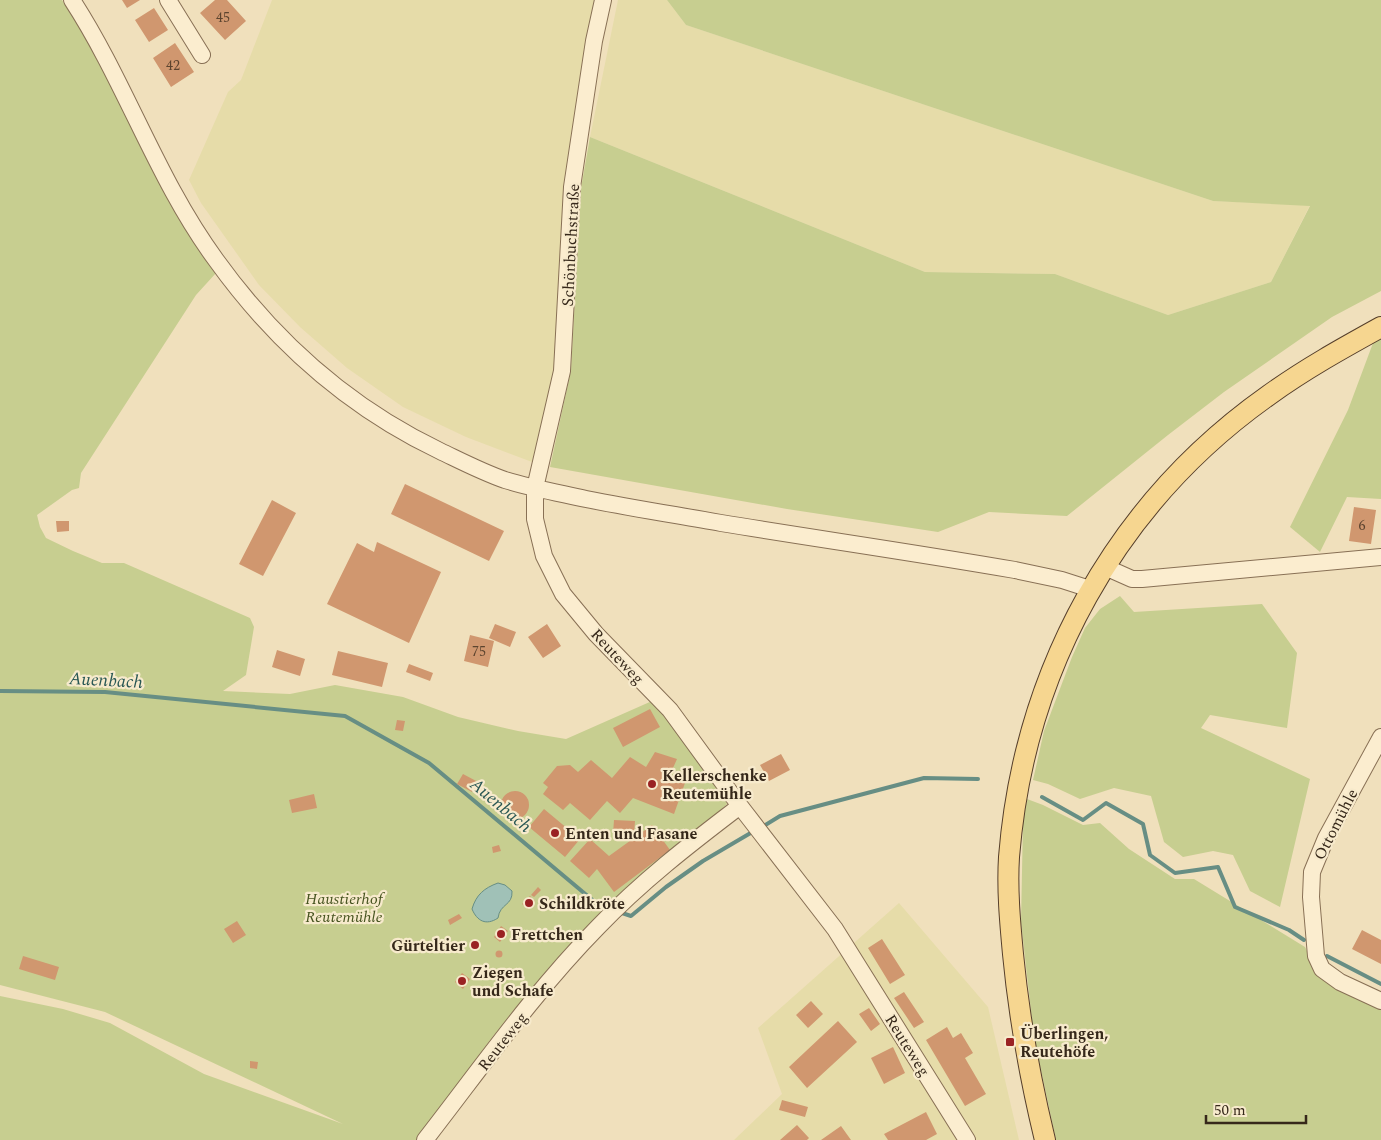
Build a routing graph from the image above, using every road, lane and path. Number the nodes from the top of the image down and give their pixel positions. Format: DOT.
graph roads {
  1 [pos="72,0"];
  2 [pos="168,0"];
  3 [pos="603,0"];
  4 [pos="202,55"];
  5 [pos="1381,327"];
  6 [pos="535,488"];
  7 [pos="1381,557"];
  8 [pos="1105,568"];
  9 [pos="1090,589"];
  10 [pos="1381,737"];
  11 [pos="745,813"];
  12 [pos="1381,1001"];
  13 [pos="425,1140"];
  14 [pos="967,1140"];
  15 [pos="1045,1140"];
  1 -- 6 [label="street"];
  2 -- 4 [label="street"];
  3 -- 6 [label="street, Schönbuchstraße"];
  5 -- 8 [label="main road"];
  6 -- 9 [label="street"];
  6 -- 11 [label="street, Reuteweg"];
  7 -- 8 [label="street"];
  8 -- 9 [label="main road"];
  9 -- 15 [label="main road"];
  10 -- 12 [label="street, Ottomühle"];
  11 -- 13 [label="street, Reuteweg"];
  11 -- 14 [label="street, Reuteweg"];
}
